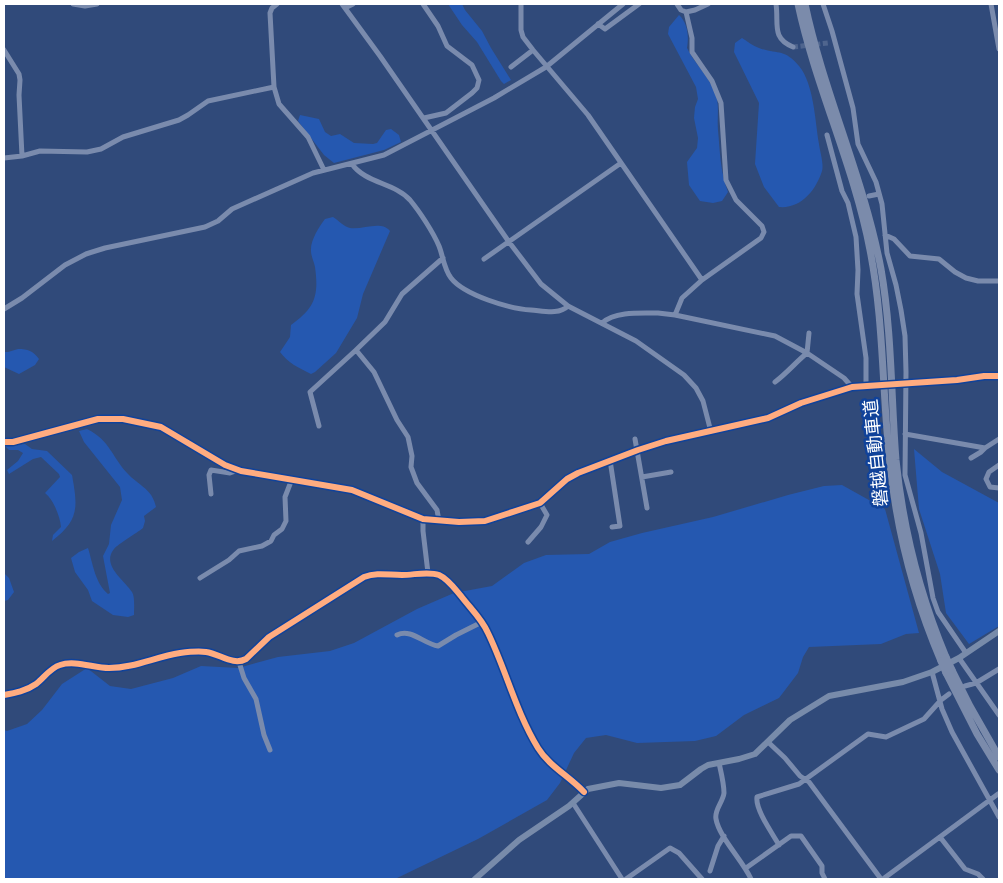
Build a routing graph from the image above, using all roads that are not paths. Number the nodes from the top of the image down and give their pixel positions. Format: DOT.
graph roads {
  1 [pos="72,4"];
  2 [pos="97,4"];
  3 [pos="277,4"];
  4 [pos="353,4"];
  5 [pos="422,4"];
  6 [pos="521,4"];
  7 [pos="623,4"];
  8 [pos="638,4"];
  9 [pos="677,4"];
  10 [pos="708,4"];
  11 [pos="776,4"];
  12 [pos="798,4"];
  13 [pos="805,4"];
  14 [pos="823,4"];
  15 [pos="991,4"];
  16 [pos="344,6"];
  17 [pos="686,12"];
  18 [pos="598,24"];
  19 [pos="999,46"];
  20 [pos="793,47"];
  21 [pos="4,50"];
  22 [pos="532,50"];
  23 [pos="511,67"];
  24 [pos="546,67"];
  25 [pos="274,87"];
  26 [pos="424,118"];
  27 [pos="432,129"];
  28 [pos="827,135"];
  29 [pos="22,156"];
  30 [pos="4,158"];
  31 [pos="621,163"];
  32 [pos="352,164"];
  33 [pos="324,170"];
  34 [pos="879,194"];
  35 [pos="869,196"];
  36 [pos="884,235"];
  37 [pos="510,242"];
  38 [pos="443,258"];
  39 [pos="484,260"];
  40 [pos="702,280"];
  41 [pos="999,281"];
  42 [pos="568,306"];
  43 [pos="4,309"];
  44 [pos="675,316"];
  45 [pos="602,323"];
  46 [pos="809,333"];
  47 [pos="356,350"];
  48 [pos="807,353"];
  49 [pos="999,376"];
  50 [pos="776,382"];
  51 [pos="902,384"];
  52 [pos="866,386"];
  53 [pos="877,386"];
  54 [pos="852,387"];
  55 [pos="319,426"];
  56 [pos="711,432"];
  57 [pos="906,434"];
  58 [pos="999,439"];
  59 [pos="635,440"];
  60 [pos="4,442"];
  61 [pos="985,448"];
  62 [pos="638,450"];
  63 [pos="970,458"];
  64 [pos="610,460"];
  65 [pos="999,465"];
  66 [pos="238,470"];
  67 [pos="671,472"];
  68 [pos="642,477"];
  69 [pos="292,479"];
  70 [pos="999,488"];
  71 [pos="212,494"];
  72 [pos="540,503"];
  73 [pos="647,508"];
  74 [pos="423,519"];
  75 [pos="439,521"];
  76 [pos="612,528"];
  77 [pos="528,542"];
  78 [pos="428,573"];
  79 [pos="200,578"];
  80 [pos="482,622"];
  81 [pos="999,631"];
  82 [pos="397,635"];
  83 [pos="966,653"];
  84 [pos="959,658"];
  85 [pos="943,659"];
  86 [pos="239,662"];
  87 [pos="999,669"];
  88 [pos="949,671"];
  89 [pos="932,672"];
  90 [pos="976,683"];
  91 [pos="966,686"];
  92 [pos="949,694"];
  93 [pos="4,695"];
  94 [pos="941,700"];
  95 [pos="999,715"];
  96 [pos="768,742"];
  97 [pos="270,750"];
  98 [pos="999,757"];
  99 [pos="720,763"];
  100 [pos="999,770"];
  101 [pos="805,779"];
  102 [pos="584,792"];
  103 [pos="998,794"];
  104 [pos="990,799"];
  105 [pos="573,803"];
  106 [pos="999,817"];
  107 [pos="724,836"];
  108 [pos="940,837"];
  109 [pos="779,845"];
  110 [pos="746,868"];
  111 [pos="710,871"];
  112 [pos="475,879"];
  113 [pos="622,879"];
  114 [pos="626,879"];
  115 [pos="702,879"];
  116 [pos="751,879"];
  117 [pos="825,879"];
  118 [pos="882,879"];
  119 [pos="983,879"];
  1 -- 2 [label="street"];
  3 -- 25 [label="street"];
  4 -- 16 [label="street"];
  5 -- 26 [label="street"];
  6 -- 22 [label="street"];
  7 -- 18 [label="street"];
  8 -- 18 [label="street"];
  9 -- 17 [label="street"];
  10 -- 17 [label="street"];
  11 -- 20 [label="street"];
  12 -- 85 [label="highway, 磐越自動車道"];
  13 -- 85 [label="highway, 磐越自動車道"];
  14 -- 34 [label="street"];
  15 -- 19 [label="street"];
  16 -- 26 [label="street"];
  17 -- 40 [label="street"];
  18 -- 24 [label="street"];
  21 -- 29 [label="street"];
  22 -- 23 [label="street"];
  22 -- 24 [label="street"];
  24 -- 27 [label="street"];
  24 -- 31 [label="street"];
  25 -- 29 [label="street"];
  25 -- 33 [label="street"];
  26 -- 27 [label="street"];
  27 -- 32 [label="street"];
  27 -- 37 [label="street"];
  28 -- 52 [label="street"];
  29 -- 30 [label="street"];
  31 -- 37 [label="street"];
  31 -- 40 [label="street"];
  32 -- 33 [label="street"];
  32 -- 38 [label="street"];
  33 -- 43 [label="street"];
  34 -- 35 [label="street"];
  34 -- 36 [label="street"];
  36 -- 41 [label="street"];
  36 -- 51 [label="street"];
  37 -- 39 [label="street"];
  37 -- 42 [label="street"];
  38 -- 42 [label="street"];
  38 -- 47 [label="street"];
  40 -- 44 [label="street"];
  42 -- 45 [label="street"];
  44 -- 45 [label="street"];
  44 -- 48 [label="street"];
  45 -- 56 [label="street"];
  46 -- 48 [label="street"];
  47 -- 55 [label="street"];
  47 -- 75 [label="street"];
  48 -- 50 [label="street"];
  48 -- 54 [label="street"];
  49 -- 51 [label="street"];
  51 -- 57 [label="street"];
  52 -- 53 [label="street"];
  52 -- 54 [label="street"];
  54 -- 56 [label="street"];
  56 -- 62 [label="street"];
  57 -- 61 [label="street"];
  57 -- 83 [label="street"];
  58 -- 61 [label="street"];
  59 -- 62 [label="street"];
  60 -- 66 [label="street"];
  61 -- 63 [label="street"];
  62 -- 64 [label="street"];
  62 -- 68 [label="street"];
  64 -- 72 [label="street"];
  64 -- 76 [label="street"];
  65 -- 70 [label="street"];
  66 -- 69 [label="street"];
  66 -- 71 [label="street"];
  67 -- 68 [label="street"];
  68 -- 73 [label="street"];
  69 -- 74 [label="street"];
  69 -- 79 [label="street"];
  72 -- 75 [label="street"];
  72 -- 77 [label="street"];
  74 -- 75 [label="street"];
  74 -- 78 [label="street"];
  78 -- 80 [label="street"];
  78 -- 86 [label="street"];
  80 -- 82 [label="street"];
  80 -- 102 [label="street"];
  81 -- 83 [label="main road"];
  83 -- 84 [label="main road"];
  84 -- 89 [label="main road"];
  84 -- 90 [label="street"];
  85 -- 88 [label="highway, 磐越自動車道, bridge"];
  86 -- 93 [label="street"];
  86 -- 97 [label="street"];
  87 -- 90 [label="street"];
  88 -- 98 [label="highway, 磐越自動車道"];
  88 -- 100 [label="highway, 磐越自動車道"];
  89 -- 94 [label="street"];
  89 -- 96 [label="main road"];
  90 -- 91 [label="street"];
  90 -- 95 [label="street"];
  92 -- 94 [label="street"];
  94 -- 101 [label="street"];
  94 -- 104 [label="street"];
  96 -- 99 [label="main road"];
  96 -- 101 [label="street"];
  99 -- 102 [label="main road"];
  99 -- 107 [label="street"];
  101 -- 109 [label="street"];
  101 -- 118 [label="street"];
  102 -- 105 [label="main road"];
  103 -- 104 [label="street"];
  104 -- 106 [label="street"];
  104 -- 108 [label="street"];
  105 -- 112 [label="main road"];
  105 -- 113 [label="street"];
  107 -- 110 [label="street"];
  107 -- 111 [label="street"];
  108 -- 118 [label="street"];
  108 -- 119 [label="street"];
  109 -- 110 [label="street"];
  109 -- 117 [label="street"];
  110 -- 116 [label="street"];
  114 -- 115 [label="street"];
}
